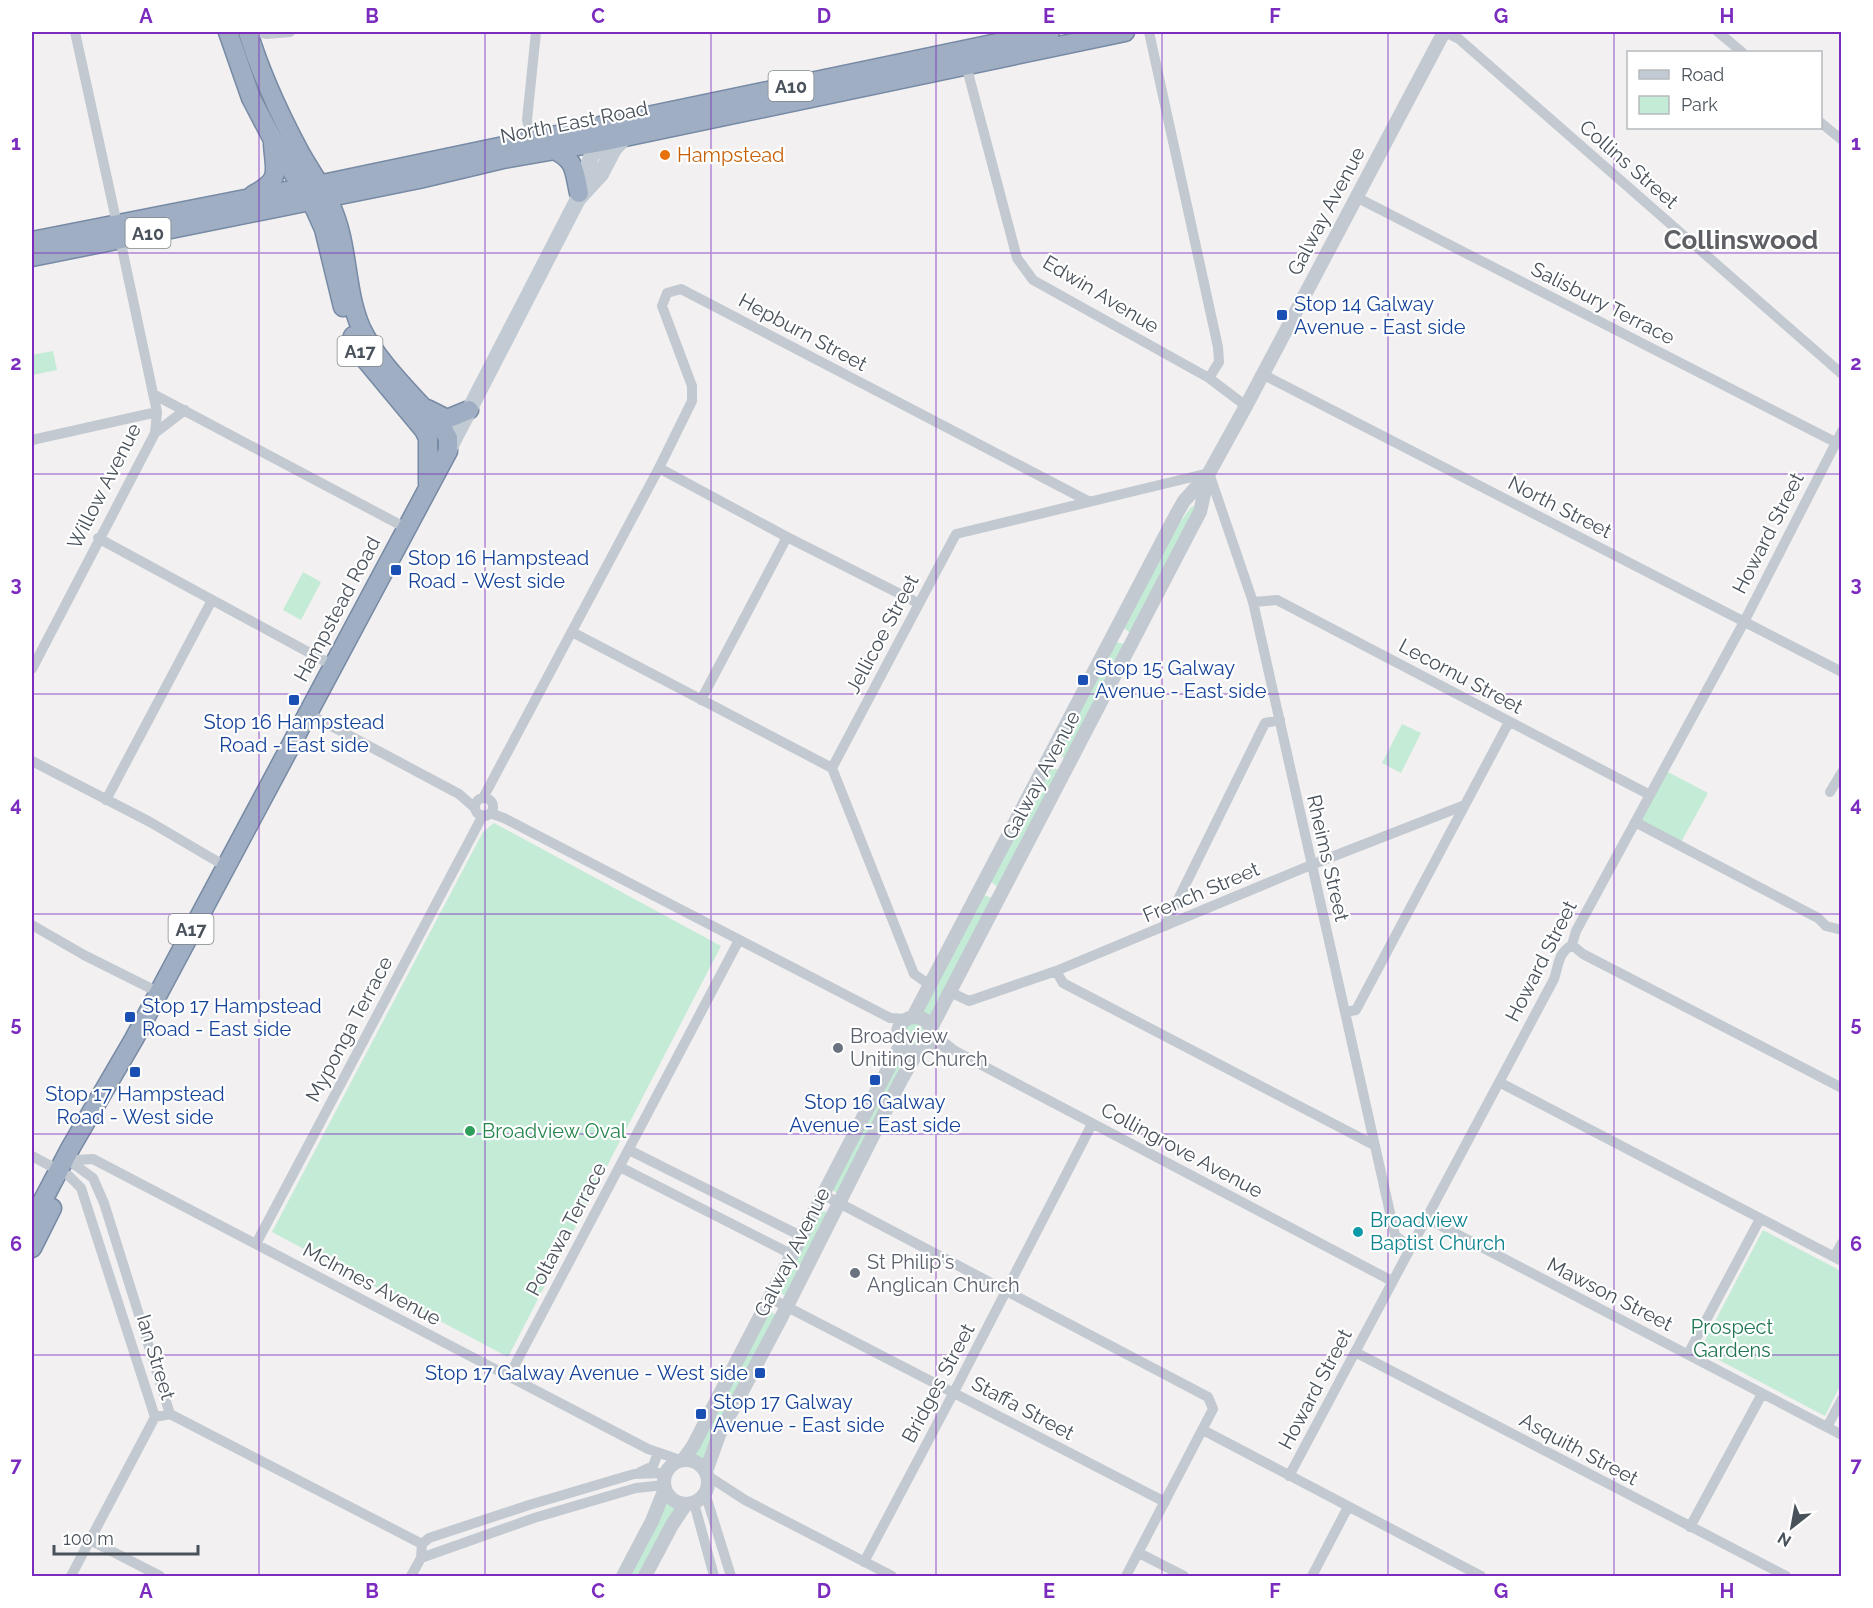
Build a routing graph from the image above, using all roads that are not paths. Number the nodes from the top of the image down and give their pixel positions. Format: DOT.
graph roads {
  1 [pos="75,32"];
  2 [pos="228,32"];
  3 [pos="248,32"];
  4 [pos="259,32"];
  5 [pos="290,32"];
  6 [pos="536,32"];
  7 [pos="1050,32"];
  8 [pos="1125,32"];
  9 [pos="1149,32"];
  10 [pos="1445,32"];
  11 [pos="1718,32"];
  12 [pos="1064,38"];
  13 [pos="1741,51"];
  14 [pos="966,65"];
  15 [pos="1822,123"];
  16 [pos="623,128"];
  17 [pos="538,138"];
  18 [pos="273,140"];
  19 [pos="1842,140"];
  20 [pos="601,142"];
  21 [pos="554,150"];
  22 [pos="314,192"];
  23 [pos="578,196"];
  24 [pos="1356,198"];
  25 [pos="246,199"];
  26 [pos="119,231"];
  27 [pos="32,241"];
  28 [pos="32,257"];
  29 [pos="1262,374"];
  30 [pos="1842,374"];
  31 [pos="1209,378"];
  32 [pos="153,394"];
  33 [pos="423,406"];
  34 [pos="1246,406"];
  35 [pos="185,410"];
  36 [pos="469,410"];
  37 [pos="157,412"];
  38 [pos="1842,431"];
  39 [pos="155,433"];
  40 [pos="32,440"];
  41 [pos="1835,441"];
  42 [pos="448,451"];
  43 [pos="659,468"];
  44 [pos="1209,473"];
  45 [pos="428,488"];
  46 [pos="1088,501"];
  47 [pos="406,528"];
  48 [pos="787,537"];
  49 [pos="98,538"];
  50 [pos="212,600"];
  51 [pos="1253,602"];
  52 [pos="918,603"];
  53 [pos="1744,622"];
  54 [pos="572,632"];
  55 [pos="332,665"];
  56 [pos="32,669"];
  57 [pos="1842,672"];
  58 [pos="701,700"];
  59 [pos="307,713"];
  60 [pos="1280,720"];
  61 [pos="1509,722"];
  62 [pos="32,761"];
  63 [pos="832,768"];
  64 [pos="1842,772"];
  65 [pos="1830,792"];
  66 [pos="1650,795"];
  67 [pos="106,800"];
  68 [pos="1465,805"];
  69 [pos="484,807"];
  70 [pos="1635,822"];
  71 [pos="1311,865"];
  72 [pos="225,866"];
  73 [pos="32,925"];
  74 [pos="1165,926"];
  75 [pos="1842,930"];
  76 [pos="739,940"];
  77 [pos="1572,945"];
  78 [pos="1056,971"];
  79 [pos="930,985"];
  80 [pos="158,992"];
  81 [pos="950,992"];
  82 [pos="1345,1012"];
  83 [pos="905,1028"];
  84 [pos="931,1035"];
  85 [pos="918,1052"];
  86 [pos="1499,1082"];
  87 [pos="1842,1088"];
  88 [pos="1092,1124"];
  89 [pos="1374,1145"];
  90 [pos="629,1150"];
  91 [pos="32,1156"];
  92 [pos="70,1163"];
  93 [pos="620,1167"];
  94 [pos="822,1194"];
  95 [pos="839,1203"];
  96 [pos="1426,1218"];
  97 [pos="1760,1219"];
  98 [pos="32,1221"];
  99 [pos="801,1236"];
  100 [pos="1842,1243"];
  101 [pos="256,1244"];
  102 [pos="32,1248"];
  103 [pos="1410,1248"];
  104 [pos="791,1254"];
  105 [pos="1838,1259"];
  106 [pos="1392,1281"];
  107 [pos="1006,1291"];
  108 [pos="768,1298"];
  109 [pos="787,1306"];
  110 [pos="1355,1352"];
  111 [pos="1688,1354"];
  112 [pos="508,1376"];
  113 [pos="954,1392"];
  114 [pos="1762,1394"];
  115 [pos="1842,1399"];
  116 [pos="170,1414"];
  117 [pos="155,1417"];
  118 [pos="1827,1427"];
  119 [pos="1203,1430"];
  120 [pos="1842,1435"];
  121 [pos="652,1453"];
  122 [pos="682,1460"];
  123 [pos="634,1474"];
  124 [pos="707,1474"];
  125 [pos="1289,1476"];
  126 [pos="665,1479"];
  127 [pos="723,1491"];
  128 [pos="706,1492"];
  129 [pos="737,1495"];
  130 [pos="1165,1502"];
  131 [pos="690,1503"];
  132 [pos="1348,1507"];
  133 [pos="711,1511"];
  134 [pos="1690,1527"];
  135 [pos="90,1540"];
  136 [pos="422,1544"];
  137 [pos="1139,1553"];
  138 [pos="421,1558"];
  139 [pos="864,1562"];
  140 [pos="71,1576"];
  141 [pos="160,1576"];
  142 [pos="411,1576"];
  143 [pos="623,1576"];
  144 [pos="645,1576"];
  145 [pos="714,1576"];
  146 [pos="731,1576"];
  147 [pos="892,1576"];
  148 [pos="1126,1576"];
  149 [pos="1184,1576"];
  150 [pos="1311,1576"];
  151 [pos="1481,1576"];
  152 [pos="1786,1576"];
  1 -- 26 [label="street, Willow Avenue"];
  2 -- 18 [label="highway, A17"];
  3 -- 22 [label="highway, A17"];
  4 -- 5 [label="street"];
  6 -- 17 [label="street"];
  7 -- 16 [label="highway, North East Road / A10"];
  8 -- 12 [label="highway, North East Road / A10"];
  9 -- 31 [label="street"];
  10 -- 24 [label="street, Galway Avenue"];
  10 -- 30 [label="street, Collins Street"];
  11 -- 13 [label="street"];
  12 -- 14 [label="highway, North East Road / A10"];
  14 -- 16 [label="highway, North East Road / A10"];
  14 -- 31 [label="street, Edwin Avenue"];
  15 -- 19 [label="street"];
  16 -- 17 [label="highway, North East Road / A10"];
  16 -- 20 [label="highway"];
  16 -- 23 [label="main road, Hampstead Road"];
  17 -- 22 [label="highway, North East Road / A10"];
  18 -- 22 [label="highway, A17"];
  18 -- 25 [label="highway"];
  20 -- 21 [label="highway, North East Road / A10"];
  20 -- 23 [label="main road, Hampstead Road"];
  21 -- 22 [label="highway, North East Road / A10"];
  21 -- 23 [label="highway"];
  22 -- 25 [label="highway, North East Road / A10"];
  22 -- 26 [label="highway, North East Road / A10"];
  22 -- 33 [label="highway, A17"];
  22 -- 45 [label="highway, A17"];
  23 -- 36 [label="main road, Hampstead Road"];
  24 -- 29 [label="street, Galway Avenue"];
  24 -- 41 [label="street, Salisbury Terrace"];
  25 -- 26 [label="highway, North East Road / A10"];
  26 -- 27 [label="highway, North East Road / A10"];
  26 -- 28 [label="highway, North East Road / A10"];
  26 -- 32 [label="street, Willow Avenue"];
  29 -- 34 [label="street, Galway Avenue"];
  29 -- 53 [label="street, North Street"];
  31 -- 34 [label="street, Edwin Avenue"];
  32 -- 35 [label="street"];
  32 -- 37 [label="street, Willow Avenue"];
  33 -- 36 [label="highway"];
  33 -- 42 [label="highway, A17"];
  34 -- 44 [label="street, Galway Avenue"];
  35 -- 39 [label="street"];
  35 -- 47 [label="street"];
  36 -- 42 [label="main road, Hampstead Road"];
  37 -- 39 [label="street, Willow Avenue"];
  37 -- 40 [label="street"];
  38 -- 41 [label="street, Howard Street"];
  39 -- 49 [label="street, Willow Avenue"];
  41 -- 53 [label="street, Howard Street"];
  42 -- 45 [label="highway, Hampstead Road / A17"];
  43 -- 46 [label="street, Hepburn Street"];
  43 -- 48 [label="street"];
  43 -- 54 [label="street, Myponga Terrace"];
  44 -- 46 [label="street, Jellicoe Street"];
  44 -- 51 [label="street, Rheims Street"];
  44 -- 79 [label="street, Galway Avenue"];
  44 -- 81 [label="street, Galway Avenue"];
  45 -- 47 [label="highway, Hampstead Road / A17"];
  46 -- 52 [label="street, Jellicoe Street"];
  47 -- 55 [label="highway, Hampstead Road / A17"];
  48 -- 52 [label="street"];
  48 -- 58 [label="street"];
  49 -- 50 [label="street"];
  49 -- 56 [label="street, Willow Avenue"];
  50 -- 55 [label="street"];
  50 -- 67 [label="street"];
  51 -- 60 [label="street, Rheims Street"];
  51 -- 61 [label="street, Lecornu Street"];
  52 -- 63 [label="street, Jellicoe Street"];
  53 -- 57 [label="street, North Street"];
  53 -- 66 [label="street, Howard Street"];
  54 -- 58 [label="street"];
  54 -- 69 [label="street, Myponga Terrace"];
  55 -- 59 [label="highway, Hampstead Road / A17"];
  58 -- 63 [label="street"];
  59 -- 69 [label="street"];
  59 -- 72 [label="highway, Hampstead Road / A17"];
  60 -- 71 [label="street, Rheims Street"];
  60 -- 74 [label="street"];
  61 -- 66 [label="street, Lecornu Street"];
  61 -- 68 [label="street"];
  62 -- 67 [label="street"];
  63 -- 79 [label="street"];
  64 -- 65 [label="street"];
  66 -- 70 [label="street, Howard Street"];
  67 -- 72 [label="street"];
  68 -- 71 [label="street, French Street"];
  68 -- 82 [label="street"];
  69 -- 76 [label="street"];
  69 -- 101 [label="street, Myponga Terrace"];
  70 -- 75 [label="street"];
  70 -- 77 [label="street, Howard Street"];
  71 -- 74 [label="street, French Street"];
  71 -- 82 [label="street, Rheims Street"];
  72 -- 80 [label="highway, Hampstead Road / A17"];
  73 -- 80 [label="street"];
  74 -- 78 [label="street, French Street"];
  76 -- 83 [label="street"];
  76 -- 90 [label="street, Poltawa Terrace"];
  77 -- 86 [label="street, Howard Street"];
  77 -- 87 [label="street"];
  78 -- 81 [label="street, French Street"];
  78 -- 89 [label="street"];
  79 -- 83 [label="street, Galway Avenue"];
  80 -- 92 [label="highway, Hampstead Road / A17"];
  81 -- 84 [label="street, Galway Avenue"];
  82 -- 89 [label="street, Rheims Street"];
  83 -- 84 [label="street"];
  83 -- 85 [label="street"];
  83 -- 94 [label="street, Galway Avenue"];
  84 -- 85 [label="street"];
  84 -- 88 [label="street, Collingrove Avenue"];
  85 -- 95 [label="street, Galway Avenue"];
  86 -- 96 [label="street, Howard Street"];
  86 -- 97 [label="street"];
  88 -- 106 [label="street, Collingrove Avenue"];
  88 -- 107 [label="street, Bridges Street"];
  89 -- 103 [label="street, Rheims Street"];
  90 -- 93 [label="street, Poltawa Terrace"];
  90 -- 99 [label="street"];
  91 -- 92 [label="street"];
  92 -- 98 [label="highway, Hampstead Road / A17"];
  92 -- 101 [label="street, McInnes Avenue"];
  92 -- 102 [label="highway, Hampstead Road / A17"];
  92 -- 116 [label="street, Ian Street"];
  92 -- 117 [label="street, Ian Street"];
  93 -- 104 [label="street"];
  93 -- 112 [label="street, Poltawa Terrace"];
  94 -- 95 [label="street"];
  94 -- 99 [label="street, Galway Avenue"];
  95 -- 107 [label="street"];
  95 -- 109 [label="street, Galway Avenue"];
  96 -- 103 [label="street, Howard Street"];
  96 -- 111 [label="street, Mawson Street"];
  97 -- 105 [label="street"];
  97 -- 111 [label="street"];
  99 -- 104 [label="street, Galway Avenue"];
  100 -- 105 [label="street"];
  101 -- 112 [label="street, McInnes Avenue"];
  103 -- 106 [label="street, Howard Street"];
  104 -- 108 [label="street, Galway Avenue"];
  106 -- 110 [label="street, Howard Street"];
  107 -- 113 [label="street, Bridges Street"];
  107 -- 119 [label="street"];
  108 -- 109 [label="street, Staffa Street"];
  108 -- 122 [label="street, Galway Avenue"];
  109 -- 113 [label="street, Staffa Street"];
  109 -- 124 [label="street, Galway Avenue"];
  110 -- 125 [label="street, Howard Street"];
  110 -- 134 [label="street, Asquith Street"];
  111 -- 114 [label="street, Mawson Street"];
  112 -- 121 [label="street, McInnes Avenue"];
  113 -- 130 [label="street, Staffa Street"];
  113 -- 139 [label="street, Bridges Street"];
  114 -- 118 [label="street, Mawson Street"];
  114 -- 134 [label="street"];
  115 -- 118 [label="street"];
  116 -- 117 [label="street"];
  116 -- 136 [label="street"];
  117 -- 135 [label="street, Ian Street"];
  118 -- 120 [label="street, Mawson Street"];
  119 -- 125 [label="street"];
  119 -- 130 [label="street"];
  121 -- 122 [label="street, McInnes Avenue"];
  121 -- 123 [label="street"];
  121 -- 126 [label="street, McInnes Avenue"];
  122 -- 124 [label="street"];
  122 -- 126 [label="street"];
  123 -- 126 [label="street"];
  123 -- 136 [label="street"];
  124 -- 128 [label="street"];
  124 -- 129 [label="street"];
  125 -- 132 [label="street"];
  126 -- 131 [label="street"];
  126 -- 138 [label="street"];
  126 -- 143 [label="street"];
  127 -- 128 [label="street"];
  127 -- 129 [label="street"];
  127 -- 133 [label="street"];
  128 -- 131 [label="street"];
  128 -- 133 [label="street"];
  129 -- 139 [label="street"];
  130 -- 137 [label="street"];
  131 -- 144 [label="street"];
  131 -- 145 [label="street"];
  132 -- 150 [label="street"];
  132 -- 151 [label="street"];
  133 -- 146 [label="street"];
  134 -- 152 [label="street, Asquith Street"];
  135 -- 140 [label="street, Ian Street"];
  135 -- 141 [label="street"];
  136 -- 138 [label="street"];
  137 -- 148 [label="street"];
  137 -- 149 [label="street"];
  138 -- 142 [label="street"];
  139 -- 147 [label="street"];
}
